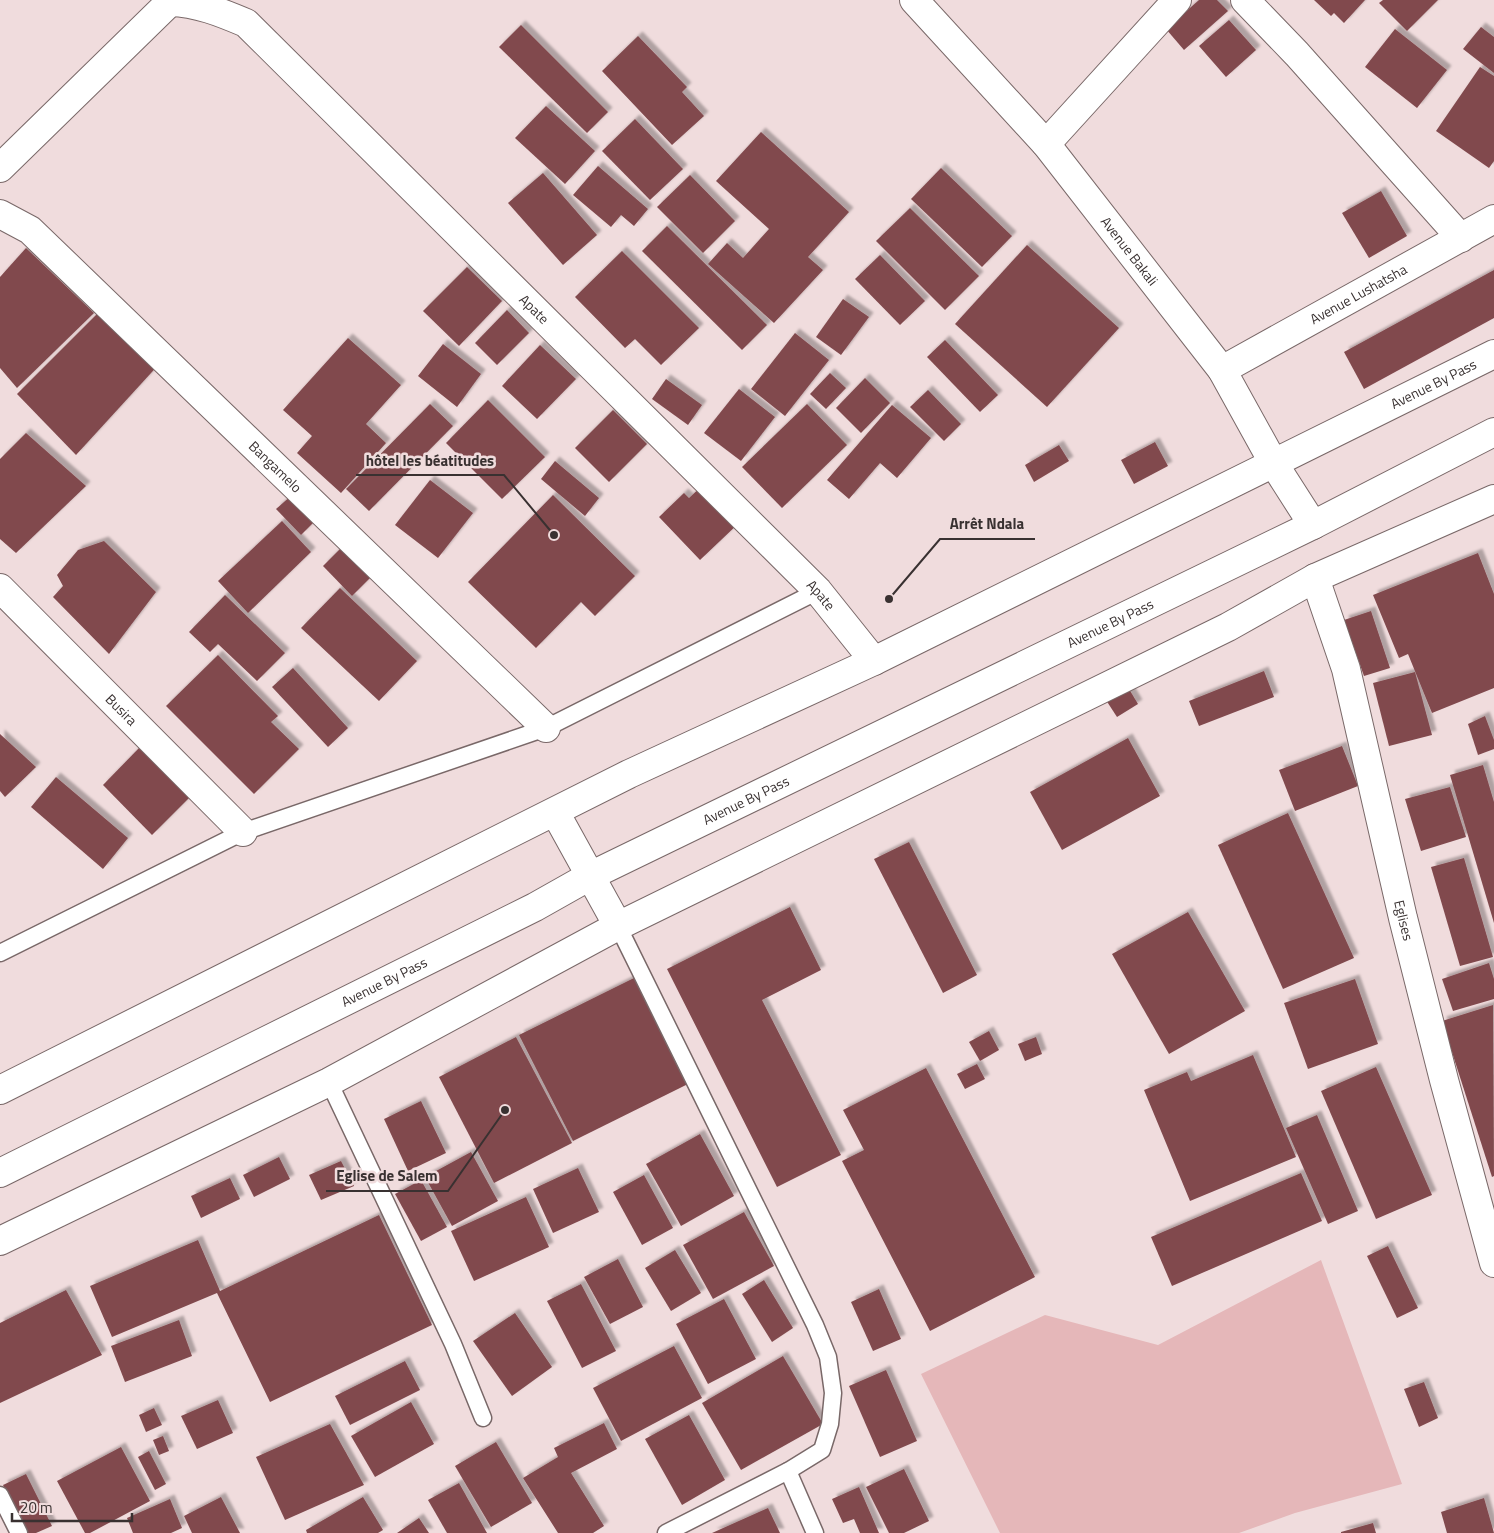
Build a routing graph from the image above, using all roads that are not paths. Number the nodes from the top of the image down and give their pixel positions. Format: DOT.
graph roads {
  1 [pos="914,0"];
  2 [pos="1176,0"];
  3 [pos="1245,0"];
  4 [pos="169,1"];
  5 [pos="1046,144"];
  6 [pos="0,168"];
  7 [pos="0,214"];
  8 [pos="1494,219"];
  9 [pos="1461,238"];
  10 [pos="1494,354"];
  11 [pos="1222,370"];
  12 [pos="1494,432"];
  13 [pos="1274,464"];
  14 [pos="1494,499"];
  15 [pos="1313,525"];
  16 [pos="1316,578"];
  17 [pos="0,588"];
  18 [pos="818,591"];
  19 [pos="874,661"];
  20 [pos="546,728"];
  21 [pos="555,812"];
  22 [pos="243,832"];
  23 [pos="590,876"];
  24 [pos="618,926"];
  25 [pos="0,953"];
  26 [pos="330,1082"];
  27 [pos="0,1090"];
  28 [pos="0,1173"];
  29 [pos="0,1241"];
  30 [pos="1494,1263"];
  31 [pos="483,1418"];
  32 [pos="788,1472"];
  33 [pos="0,1495"];
  34 [pos="19,1533"];
  35 [pos="666,1533"];
  36 [pos="815,1533"];
  1 -- 5 [label="main road, Avenue Bakali"];
  2 -- 5 [label="main road"];
  3 -- 9 [label="main road"];
  4 -- 6 [label="main road"];
  4 -- 18 [label="main road, Apate"];
  5 -- 11 [label="main road, Avenue Bakali"];
  7 -- 20 [label="main road, Bangamelo"];
  8 -- 9 [label="main road, Avenue Lushatsha"];
  9 -- 11 [label="main road, Avenue Lushatsha"];
  10 -- 13 [label="main road, Avenue By Pass"];
  11 -- 13 [label="main road, Avenue Bakali"];
  12 -- 15 [label="main road, Avenue By Pass"];
  13 -- 15 [label="main road, Avenue Bakali"];
  13 -- 19 [label="main road, Avenue By Pass"];
  14 -- 16 [label="main road"];
  15 -- 23 [label="main road, Avenue By Pass"];
  16 -- 24 [label="main road"];
  16 -- 30 [label="main road, Eglises"];
  17 -- 22 [label="main road, Busira"];
  18 -- 19 [label="main road, Apate"];
  18 -- 20 [label="lane"];
  19 -- 21 [label="main road, Avenue By Pass"];
  20 -- 22 [label="lane"];
  21 -- 23 [label="main road"];
  21 -- 27 [label="main road, Avenue By Pass"];
  22 -- 25 [label="lane"];
  23 -- 24 [label="main road"];
  23 -- 28 [label="main road, Avenue By Pass"];
  24 -- 26 [label="main road"];
  24 -- 32 [label="lane"];
  26 -- 29 [label="main road"];
  26 -- 31 [label="lane"];
  32 -- 35 [label="lane"];
  32 -- 36 [label="lane"];
  33 -- 34 [label="lane"];
}
